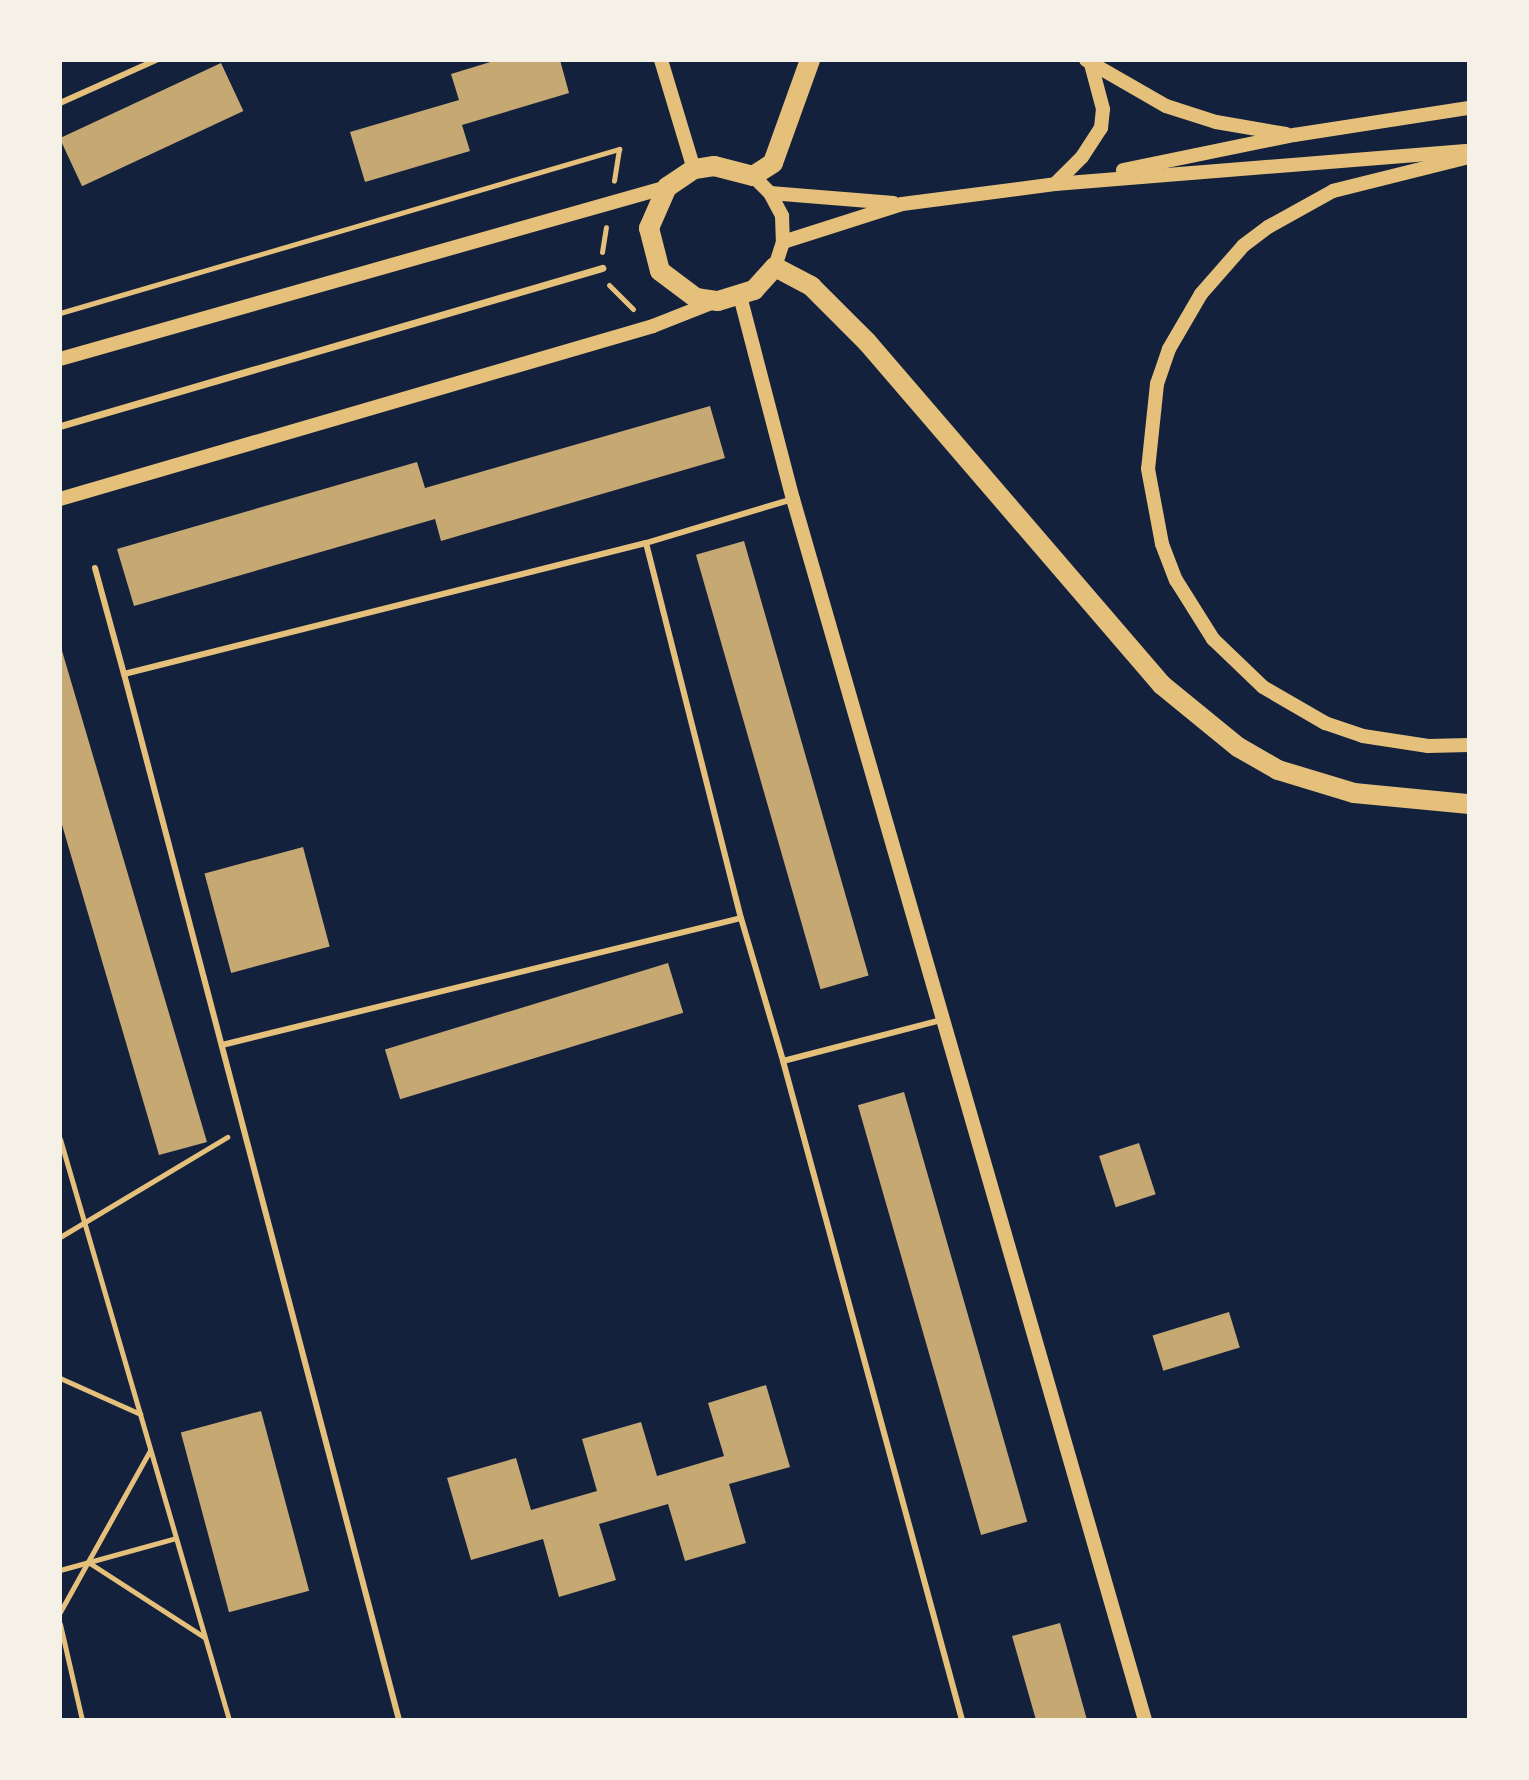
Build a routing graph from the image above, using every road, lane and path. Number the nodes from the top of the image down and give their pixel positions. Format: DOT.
graph roads {
  1 [pos="156,60"];
  2 [pos="661,60"];
  3 [pos="810,60"];
  4 [pos="1088,62"];
  5 [pos="60,103"];
  6 [pos="1469,108"];
  7 [pos="1294,135"];
  8 [pos="1469,150"];
  9 [pos="1469,157"];
  10 [pos="694,169"];
  11 [pos="753,176"];
  12 [pos="1055,184"];
  13 [pos="667,187"];
  14 [pos="770,193"];
  15 [pos="610,201"];
  16 [pos="902,204"];
  17 [pos="783,242"];
  18 [pos="775,267"];
  19 [pos="602,268"];
  20 [pos="740,296"];
  21 [pos="718,301"];
  22 [pos="60,313"];
  23 [pos="653,326"];
  24 [pos="60,359"];
  25 [pos="60,426"];
  26 [pos="60,499"];
  27 [pos="793,499"];
  28 [pos="646,543"];
  29 [pos="95,568"];
  30 [pos="124,674"];
  31 [pos="1469,745"];
  32 [pos="1469,804"];
  33 [pos="741,918"];
  34 [pos="942,1020"];
  35 [pos="222,1045"];
  36 [pos="783,1061"];
  37 [pos="244,1127"];
  38 [pos="60,1139"];
  39 [pos="84,1222"];
  40 [pos="60,1237"];
  41 [pos="60,1378"];
  42 [pos="140,1415"];
  43 [pos="150,1450"];
  44 [pos="176,1538"];
  45 [pos="88,1562"];
  46 [pos="60,1570"];
  47 [pos="60,1612"];
  48 [pos="60,1624"];
  49 [pos="204,1637"];
  50 [pos="82,1720"];
  51 [pos="229,1720"];
  52 [pos="399,1720"];
  53 [pos="962,1720"];
  54 [pos="1145,1720"];
  1 -- 5 [label="lane"];
  2 -- 10 [label="street"];
  3 -- 11 [label="main road"];
  4 -- 7 [label="street"];
  4 -- 12 [label="street"];
  6 -- 7 [label="street"];
  7 -- 12 [label="street"];
  8 -- 12 [label="street"];
  9 -- 31 [label="street"];
  10 -- 11 [label="main road"];
  10 -- 13 [label="main road"];
  11 -- 14 [label="street"];
  12 -- 16 [label="street"];
  13 -- 15 [label="street"];
  13 -- 21 [label="main road"];
  14 -- 16 [label="street"];
  14 -- 17 [label="street"];
  15 -- 19 [label="path"];
  15 -- 22 [label="path"];
  15 -- 24 [label="street"];
  16 -- 17 [label="street"];
  17 -- 18 [label="street"];
  18 -- 20 [label="main road"];
  18 -- 32 [label="main road"];
  19 -- 23 [label="path"];
  19 -- 25 [label="street"];
  20 -- 21 [label="main road"];
  20 -- 27 [label="street"];
  21 -- 23 [label="street"];
  23 -- 26 [label="street"];
  27 -- 28 [label="lane"];
  27 -- 34 [label="street"];
  28 -- 30 [label="lane"];
  28 -- 33 [label="lane"];
  29 -- 30 [label="lane"];
  30 -- 35 [label="lane"];
  33 -- 35 [label="lane"];
  33 -- 36 [label="lane"];
  34 -- 36 [label="lane"];
  34 -- 54 [label="street"];
  35 -- 37 [label="lane"];
  36 -- 53 [label="lane"];
  37 -- 39 [label="path"];
  37 -- 52 [label="lane"];
  38 -- 39 [label="path"];
  39 -- 40 [label="path"];
  39 -- 42 [label="path"];
  41 -- 42 [label="path"];
  42 -- 43 [label="path"];
  43 -- 44 [label="path"];
  43 -- 45 [label="path"];
  44 -- 45 [label="path"];
  44 -- 49 [label="path"];
  45 -- 46 [label="path"];
  45 -- 47 [label="path"];
  45 -- 49 [label="path"];
  48 -- 50 [label="path"];
  49 -- 51 [label="path"];
}
